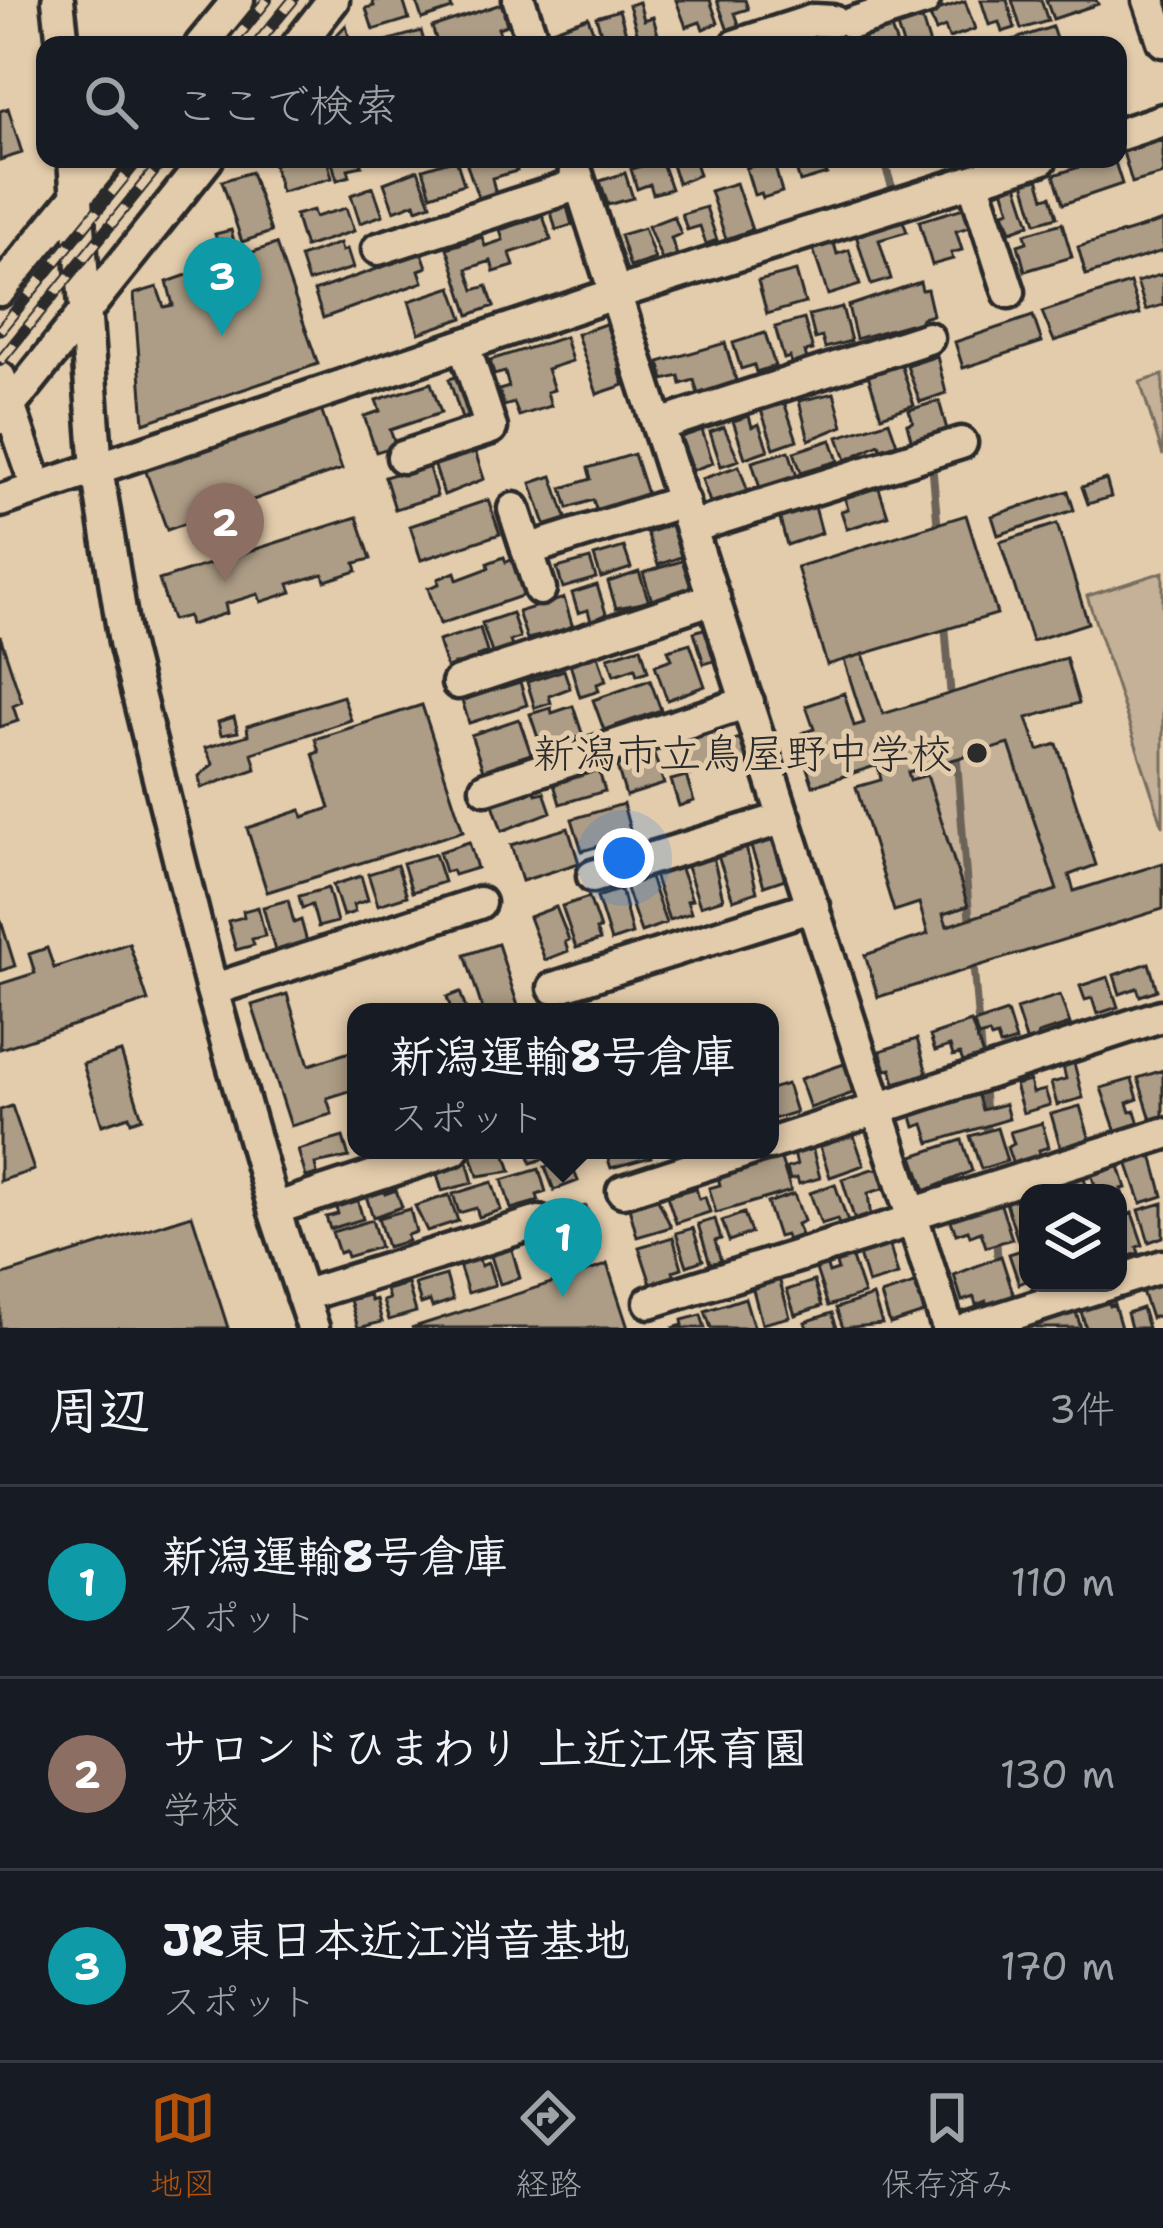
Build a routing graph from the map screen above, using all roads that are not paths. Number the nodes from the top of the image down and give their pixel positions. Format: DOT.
graph roads {
  1 [pos="58,0"];
  2 [pos="238,0"];
  3 [pos="333,0"];
  4 [pos="519,0"];
  5 [pos="924,0"];
  6 [pos="1149,0"];
  7 [pos="62,36"];
  8 [pos="208,36"];
  9 [pos="305,36"];
  10 [pos="531,36"];
  11 [pos="765,36"];
  12 [pos="1163,41"];
  13 [pos="1163,120"];
  14 [pos="1127,132"];
  15 [pos="75,168"];
  16 [pos="100,168"];
  17 [pos="200,168"];
  18 [pos="1013,168"];
  19 [pos="576,171"];
  20 [pos="973,181"];
  21 [pos="77,196"];
  22 [pos="378,249"];
  23 [pos="0,290"];
  24 [pos="1010,292"];
  25 [pos="616,293"];
  26 [pos="88,308"];
  27 [pos="928,338"];
  28 [pos="464,344"];
  29 [pos="3,401"];
  30 [pos="659,425"];
  31 [pos="961,443"];
  32 [pos="403,457"];
  33 [pos="98,469"];
  34 [pos="37,488"];
  35 [pos="0,501"];
  36 [pos="514,508"];
  37 [pos="687,514"];
  38 [pos="527,550"];
  39 [pos="539,589"];
  40 [pos="714,598"];
  41 [pos="458,683"];
  42 [pos="748,702"];
  43 [pos="486,788"];
  44 [pos="784,818"];
  45 [pos="593,876"];
  46 [pos="479,903"];
  47 [pos="813,906"];
  48 [pos="554,988"];
  49 [pos="212,990"];
  50 [pos="1161,1016"];
  51 [pos="878,1109"];
  52 [pos="1163,1133"];
  53 [pos="779,1141"];
  54 [pos="426,1159"];
  55 [pos="722,1159"];
  56 [pos="623,1191"];
  57 [pos="274,1210"];
  58 [pos="912,1217"];
  59 [pos="538,1222"];
  60 [pos="1163,1266"];
  61 [pos="1127,1278"];
  62 [pos="1083,1292"];
  63 [pos="302,1296"];
  64 [pos="650,1302"];
  65 [pos="313,1328"];
  66 [pos="948,1328"];
  67 [pos="970,1328"];
  1 -- 7 [label="street"];
  2 -- 8 [label="street"];
  3 -- 9 [label="street"];
  4 -- 10 [label="street"];
  5 -- 11 [label="street"];
  6 -- 12 [label="street"];
  13 -- 14 [label="street"];
  15 -- 21 [label="street"];
  16 -- 21 [label="street"];
  17 -- 26 [label="street"];
  18 -- 20 [label="street"];
  19 -- 22 [label="street"];
  19 -- 25 [label="street"];
  20 -- 24 [label="street"];
  20 -- 25 [label="street"];
  21 -- 23 [label="street"];
  21 -- 26 [label="street"];
  25 -- 28 [label="street"];
  25 -- 30 [label="street"];
  26 -- 29 [label="street"];
  26 -- 33 [label="street"];
  27 -- 30 [label="street"];
  28 -- 32 [label="street"];
  28 -- 33 [label="street"];
  29 -- 34 [label="street"];
  30 -- 37 [label="street"];
  31 -- 37 [label="street"];
  33 -- 34 [label="street"];
  33 -- 49 [label="street"];
  34 -- 35 [label="street"];
  36 -- 38 [label="street"];
  37 -- 38 [label="street"];
  37 -- 40 [label="street"];
  38 -- 39 [label="street"];
  40 -- 41 [label="street"];
  40 -- 42 [label="street"];
  42 -- 43 [label="street"];
  42 -- 44 [label="street"];
  44 -- 45 [label="street"];
  44 -- 47 [label="street"];
  46 -- 49 [label="street"];
  47 -- 48 [label="street"];
  47 -- 51 [label="street"];
  49 -- 57 [label="street"];
  50 -- 51 [label="street"];
  51 -- 53 [label="street"];
  51 -- 58 [label="street"];
  52 -- 58 [label="street"];
  54 -- 57 [label="street"];
  55 -- 56 [label="street"];
  57 -- 63 [label="street"];
  58 -- 64 [label="street"];
  58 -- 66 [label="street"];
  59 -- 63 [label="street"];
  60 -- 61 [label="street"];
  62 -- 67 [label="street"];
  63 -- 65 [label="street"];
}
